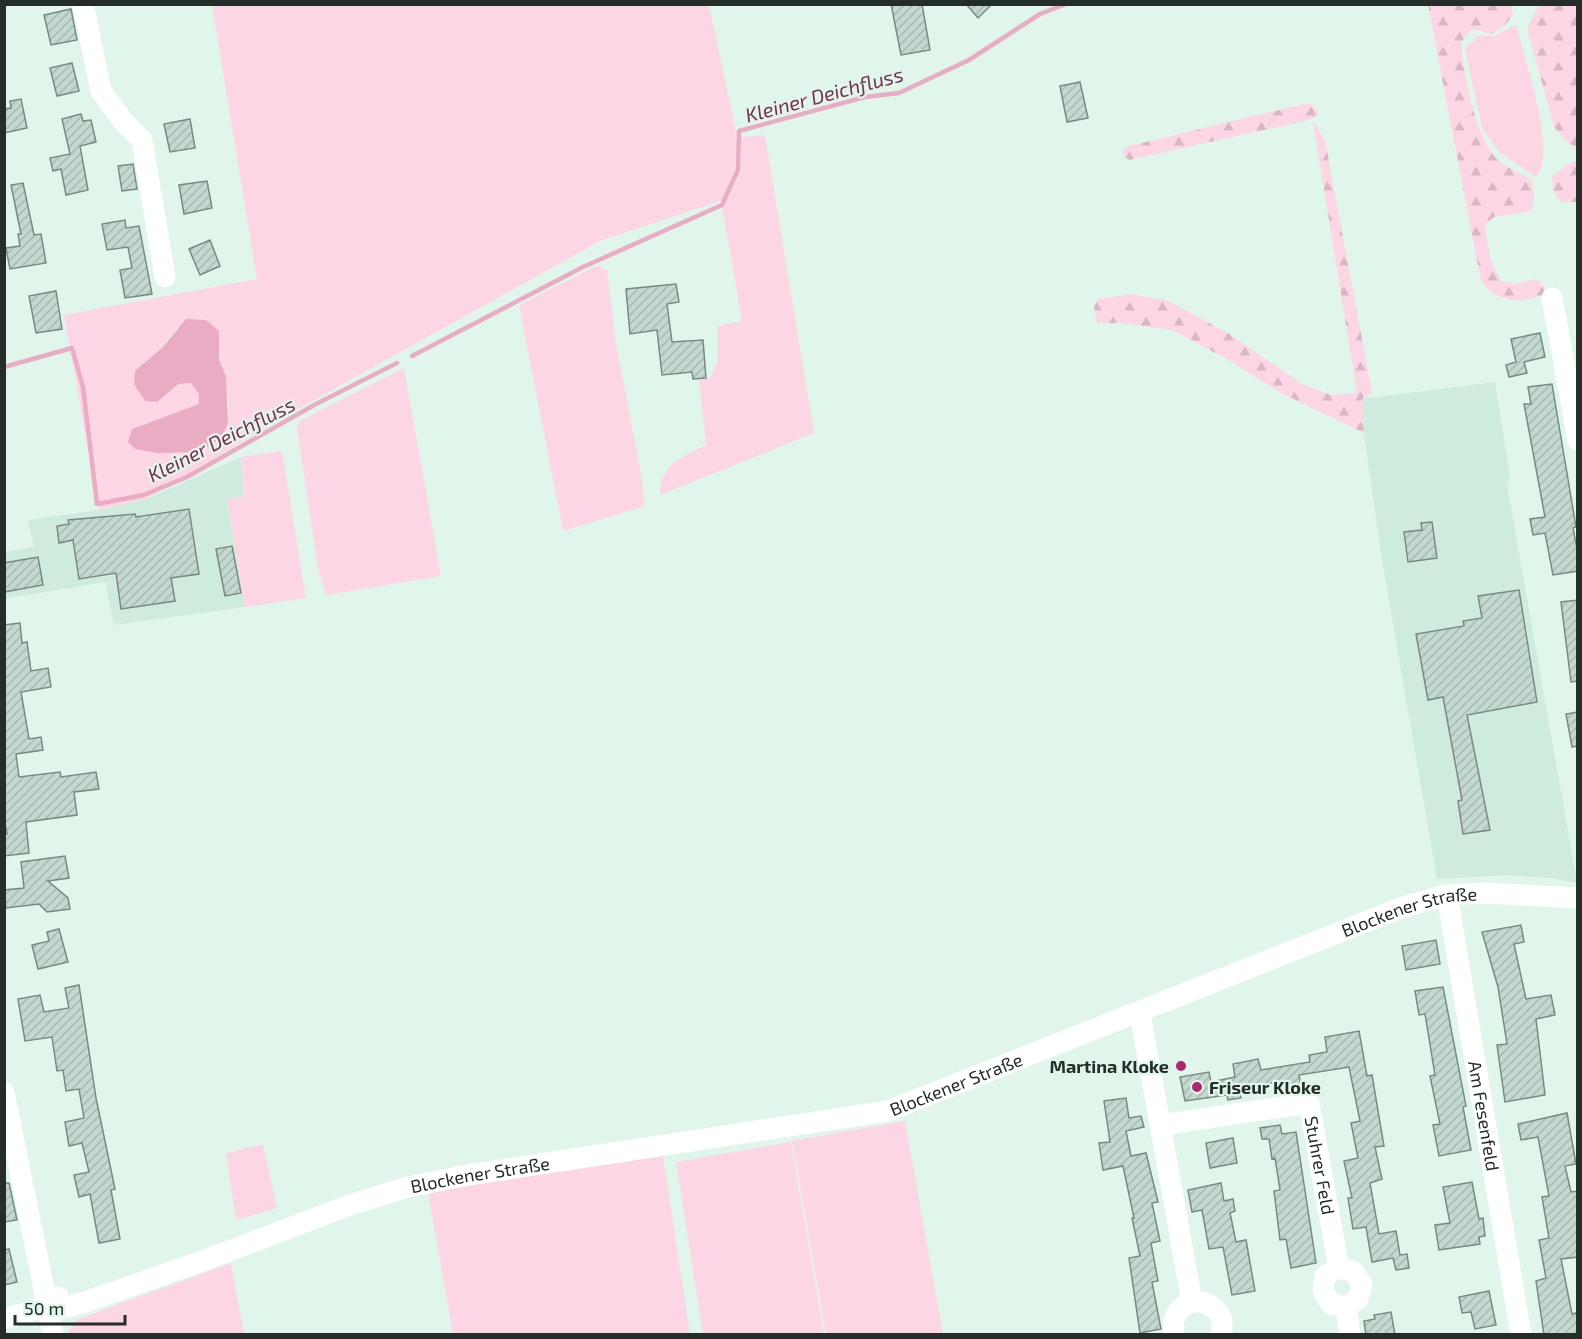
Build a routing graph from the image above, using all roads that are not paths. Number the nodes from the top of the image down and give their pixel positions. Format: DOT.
graph roads {
  1 [pos="84,4"];
  2 [pos="165,277"];
  3 [pos="1552,297"];
  4 [pos="1578,440"];
  5 [pos="1447,895"];
  6 [pos="1578,898"];
  7 [pos="1140,1013"];
  8 [pos="4,1092"];
  9 [pos="1161,1125"];
  10 [pos="1191,1302"];
  11 [pos="48,1306"];
  12 [pos="4,1319"];
  13 [pos="53,1335"];
  14 [pos="1174,1335"];
  15 [pos="1221,1335"];
  16 [pos="1350,1335"];
  17 [pos="1521,1335"];
  1 -- 2 [label="street"];
  3 -- 4 [label="street"];
  5 -- 6 [label="street, Blockener Straße"];
  5 -- 7 [label="street, Blockener Straße"];
  5 -- 17 [label="street, Am Fesenfeld"];
  7 -- 9 [label="street"];
  7 -- 11 [label="street, Blockener Straße"];
  8 -- 11 [label="street"];
  9 -- 10 [label="street"];
  9 -- 16 [label="street, Stuhrer Feld"];
  10 -- 14 [label="street"];
  10 -- 15 [label="street"];
  11 -- 12 [label="street, Blockener Straße"];
  11 -- 13 [label="street"];
}
